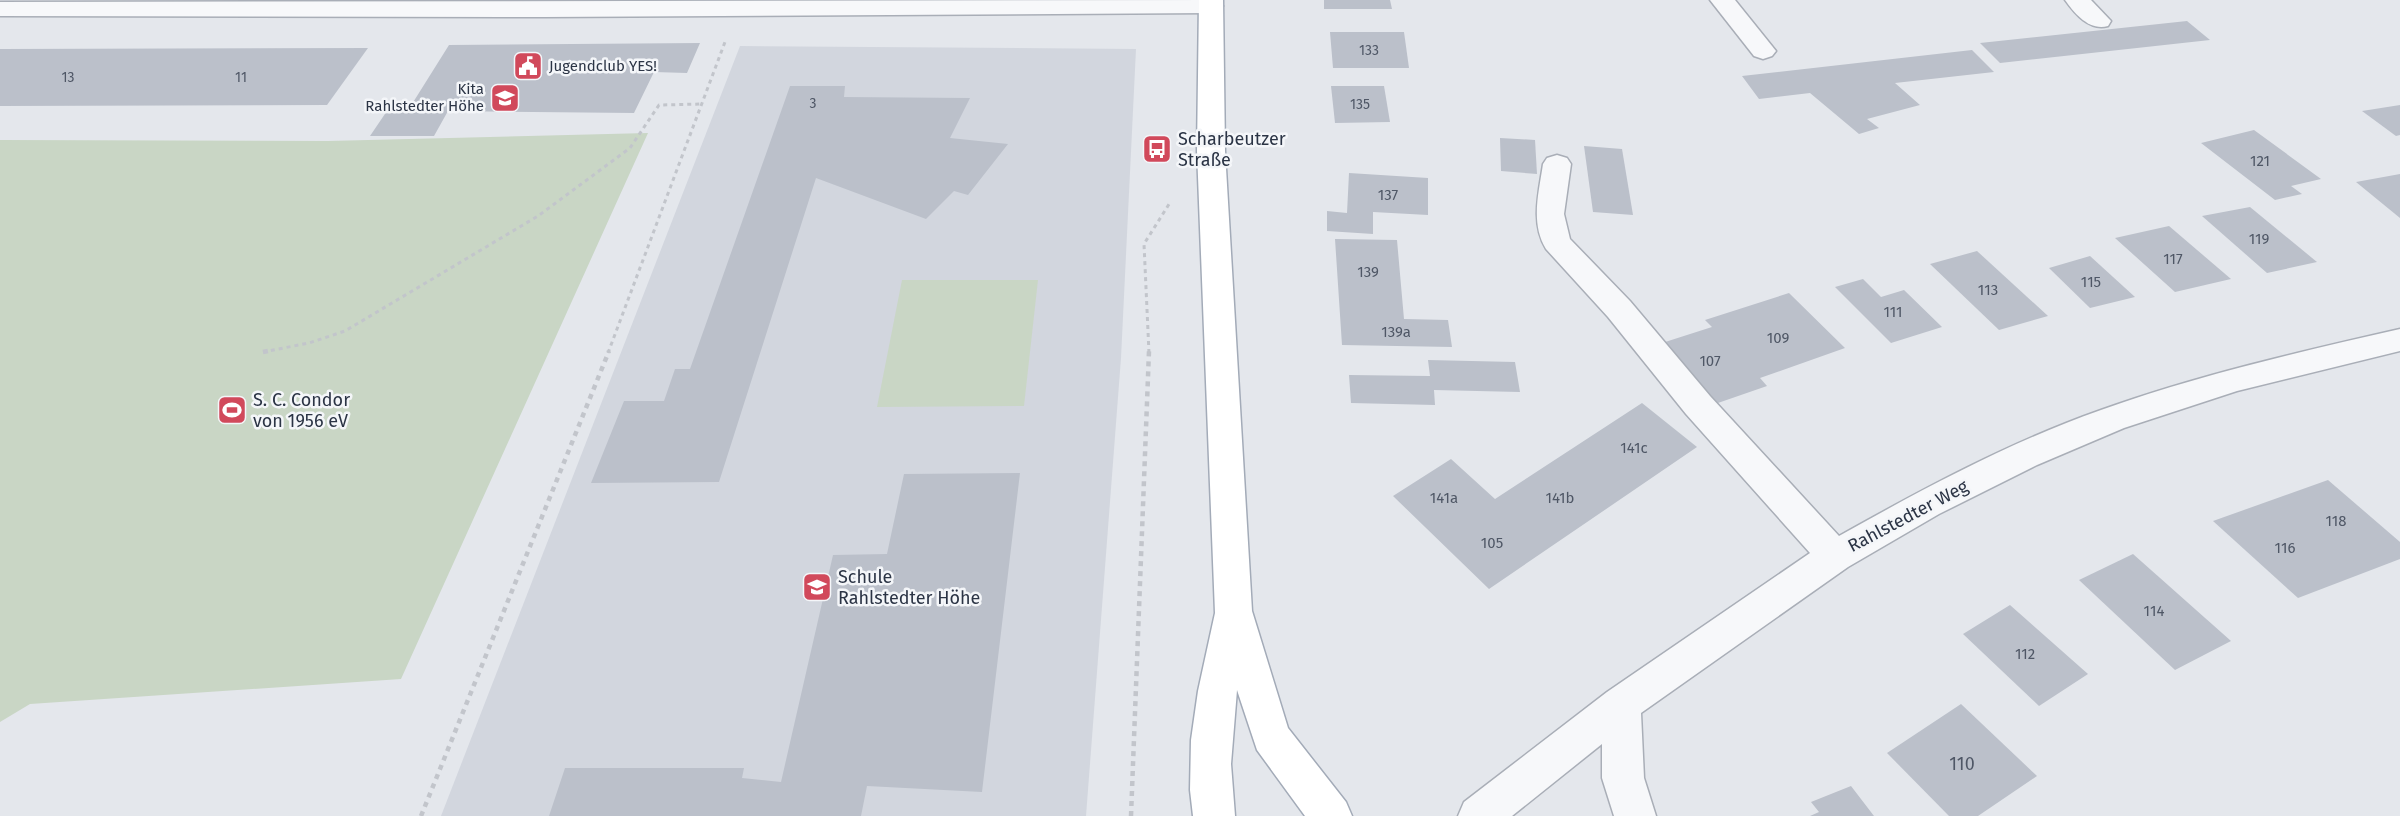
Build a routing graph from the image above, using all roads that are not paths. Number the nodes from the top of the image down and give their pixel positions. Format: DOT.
graph roads {
  1 [pos="1722,0"];
  2 [pos="2077,0"];
  3 [pos="1211,3"];
  4 [pos="788,4"];
  5 [pos="0,9"];
  6 [pos="2099,21"];
  7 [pos="1763,51"];
  8 [pos="1557,164"];
  9 [pos="2400,340"];
  10 [pos="1835,556"];
  11 [pos="1233,611"];
  12 [pos="1621,705"];
  13 [pos="1214,816"];
  14 [pos="1331,816"];
  15 [pos="1479,816"];
  16 [pos="1635,816"];
  1 -- 7 [label="street"];
  2 -- 6 [label="street"];
  3 -- 4 [label="street"];
  3 -- 11 [label="main road"];
  4 -- 5 [label="street"];
  8 -- 10 [label="street"];
  9 -- 10 [label="street, Rahlstedter Weg"];
  10 -- 12 [label="street, Rahlstedter Weg"];
  11 -- 13 [label="main road"];
  11 -- 14 [label="main road"];
  12 -- 15 [label="street, Rahlstedter Weg"];
  12 -- 16 [label="street"];
}
